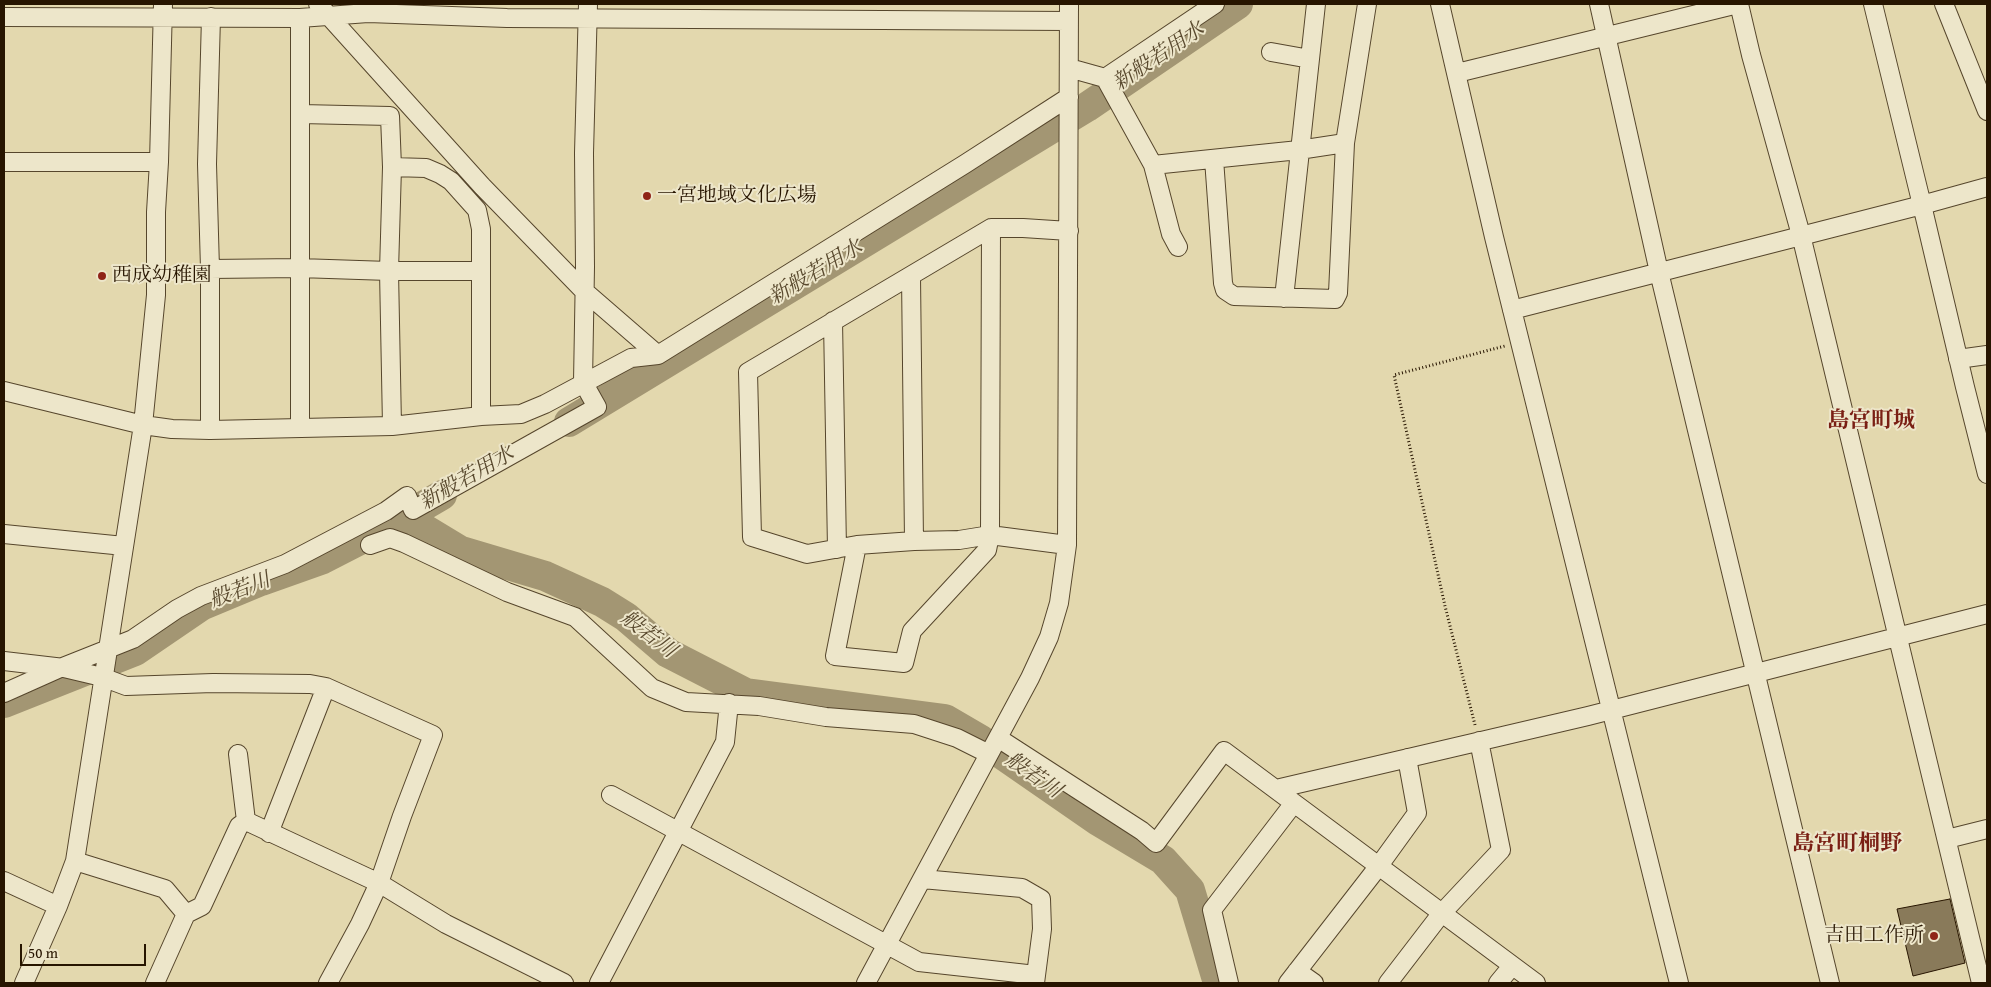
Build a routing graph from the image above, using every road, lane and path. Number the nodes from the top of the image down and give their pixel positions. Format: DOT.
graph roads {
  1 [pos="318,4"];
  2 [pos="1215,4"];
  3 [pos="1316,4"];
  4 [pos="1367,4"];
  5 [pos="1440,4"];
  6 [pos="1599,4"];
  7 [pos="1739,4"];
  8 [pos="1872,4"];
  9 [pos="1944,4"];
  10 [pos="368,8"];
  11 [pos="163,10"];
  12 [pos="588,11"];
  13 [pos="675,11"];
  14 [pos="921,12"];
  15 [pos="1069,12"];
  16 [pos="4,17"];
  17 [pos="331,17"];
  18 [pos="211,18"];
  19 [pos="300,18"];
  20 [pos="1608,36"];
  21 [pos="1271,52"];
  22 [pos="1310,59"];
  23 [pos="1069,68"];
  24 [pos="1457,73"];
  25 [pos="1105,78"];
  26 [pos="1068,101"];
  27 [pos="1987,111"];
  28 [pos="301,114"];
  29 [pos="1345,143"];
  30 [pos="1299,150"];
  31 [pos="1214,159"];
  32 [pos="4,162"];
  33 [pos="160,162"];
  34 [pos="1153,165"];
  35 [pos="392,167"];
  36 [pos="1987,186"];
  37 [pos="1922,205"];
  38 [pos="992,228"];
  39 [pos="1069,231"];
  40 [pos="1801,235"];
  41 [pos="1178,247"];
  42 [pos="299,268"];
  43 [pos="210,269"];
  44 [pos="480,270"];
  45 [pos="389,271"];
  46 [pos="1659,272"];
  47 [pos="911,276"];
  48 [pos="583,290"];
  49 [pos="1284,298"];
  50 [pos="1512,310"];
  51 [pos="833,321"];
  52 [pos="1520,342"];
  53 [pos="658,355"];
  54 [pos="1987,355"];
  55 [pos="1958,359"];
  56 [pos="583,382"];
  57 [pos="4,391"];
  58 [pos="481,416"];
  59 [pos="143,425"];
  60 [pos="392,426"];
  61 [pos="300,428"];
  62 [pos="210,430"];
  63 [pos="1983,441"];
  64 [pos="1987,474"];
  65 [pos="4,534"];
  66 [pos="990,535"];
  67 [pos="914,541"];
  68 [pos="370,545"];
  69 [pos="857,545"];
  70 [pos="1067,545"];
  71 [pos="124,546"];
  72 [pos="837,549"];
  73 [pos="1987,614"];
  74 [pos="1898,636"];
  75 [pos="4,661"];
  76 [pos="103,665"];
  77 [pos="62,668"];
  78 [pos="1754,672"];
  79 [pos="326,687"];
  80 [pos="4,692"];
  81 [pos="728,704"];
  82 [pos="1611,709"];
  83 [pos="998,738"];
  84 [pos="1479,741"];
  85 [pos="238,754"];
  86 [pos="989,754"];
  87 [pos="1407,758"];
  88 [pos="1276,789"];
  89 [pos="611,795"];
  90 [pos="1294,803"];
  91 [pos="246,821"];
  92 [pos="1987,829"];
  93 [pos="678,831"];
  94 [pos="269,833"];
  95 [pos="1947,839"];
  96 [pos="75,861"];
  97 [pos="1378,867"];
  98 [pos="922,879"];
  99 [pos="4,881"];
  100 [pos="379,883"];
  101 [pos="58,906"];
  102 [pos="186,914"];
  103 [pos="1441,914"];
  104 [pos="886,945"];
  105 [pos="1512,966"];
  106 [pos="1293,977"];
  107 [pos="1035,979"];
  108 [pos="24,983"];
  109 [pos="156,983"];
  110 [pos="328,983"];
  111 [pos="564,983"];
  112 [pos="600,983"];
  113 [pos="866,983"];
  114 [pos="1229,983"];
  115 [pos="1314,983"];
  116 [pos="1388,983"];
  117 [pos="1498,983"];
  118 [pos="1536,983"];
  119 [pos="1679,983"];
  120 [pos="1830,983"];
  121 [pos="1982,983"];
  1 -- 17 [label="street"];
  2 -- 25 [label="street"];
  3 -- 22 [label="street"];
  4 -- 29 [label="street"];
  5 -- 24 [label="street"];
  6 -- 20 [label="street"];
  7 -- 20 [label="street"];
  7 -- 40 [label="street"];
  8 -- 37 [label="street"];
  9 -- 27 [label="street"];
  10 -- 12 [label="street"];
  10 -- 17 [label="street"];
  11 -- 16 [label="street"];
  11 -- 18 [label="street"];
  11 -- 33 [label="street"];
  12 -- 13 [label="street"];
  12 -- 48 [label="street"];
  13 -- 14 [label="street"];
  14 -- 15 [label="street"];
  15 -- 23 [label="street"];
  17 -- 19 [label="street"];
  17 -- 48 [label="street"];
  18 -- 19 [label="street"];
  18 -- 43 [label="street"];
  19 -- 28 [label="street"];
  20 -- 24 [label="street"];
  20 -- 46 [label="street"];
  21 -- 22 [label="street"];
  22 -- 30 [label="street"];
  23 -- 25 [label="street"];
  23 -- 26 [label="street"];
  24 -- 50 [label="street"];
  25 -- 34 [label="street"];
  26 -- 39 [label="street"];
  26 -- 53 [label="street"];
  28 -- 35 [label="street"];
  28 -- 42 [label="street"];
  29 -- 30 [label="street"];
  29 -- 49 [label="street"];
  30 -- 31 [label="street"];
  30 -- 49 [label="street"];
  31 -- 34 [label="street"];
  31 -- 49 [label="street"];
  32 -- 33 [label="street"];
  33 -- 59 [label="street"];
  34 -- 41 [label="street"];
  35 -- 44 [label="street"];
  35 -- 45 [label="street"];
  36 -- 37 [label="street"];
  37 -- 40 [label="street"];
  37 -- 55 [label="street"];
  38 -- 39 [label="street"];
  38 -- 47 [label="street"];
  38 -- 66 [label="street"];
  39 -- 70 [label="street"];
  40 -- 46 [label="street"];
  40 -- 74 [label="street"];
  42 -- 43 [label="street"];
  42 -- 45 [label="street"];
  42 -- 61 [label="street"];
  43 -- 62 [label="street"];
  44 -- 45 [label="street"];
  44 -- 58 [label="street"];
  45 -- 60 [label="street"];
  46 -- 50 [label="street"];
  46 -- 78 [label="street"];
  47 -- 51 [label="street"];
  47 -- 67 [label="street"];
  48 -- 53 [label="street"];
  48 -- 56 [label="street"];
  50 -- 52 [label="street"];
  51 -- 72 [label="street"];
  51 -- 72 [label="street"];
  52 -- 82 [label="street"];
  52 -- 84 [label="path"];
  53 -- 56 [label="street"];
  54 -- 55 [label="street"];
  55 -- 63 [label="street"];
  56 -- 58 [label="street"];
  56 -- 76 [label="street"];
  57 -- 59 [label="street"];
  58 -- 60 [label="street"];
  59 -- 62 [label="street"];
  59 -- 71 [label="street"];
  60 -- 61 [label="street"];
  61 -- 62 [label="street"];
  63 -- 64 [label="street"];
  65 -- 71 [label="street"];
  66 -- 67 [label="street"];
  66 -- 69 [label="street"];
  66 -- 70 [label="street"];
  67 -- 69 [label="street"];
  68 -- 81 [label="street"];
  69 -- 72 [label="street"];
  70 -- 83 [label="street"];
  71 -- 76 [label="street"];
  73 -- 74 [label="street"];
  74 -- 78 [label="street"];
  74 -- 95 [label="street"];
  75 -- 77 [label="street"];
  76 -- 77 [label="street"];
  76 -- 77 [label="street"];
  76 -- 79 [label="street"];
  76 -- 96 [label="street"];
  77 -- 80 [label="street"];
  78 -- 82 [label="street"];
  78 -- 120 [label="street"];
  79 -- 94 [label="street"];
  79 -- 100 [label="street"];
  81 -- 86 [label="street"];
  81 -- 93 [label="street"];
  82 -- 84 [label="street"];
  82 -- 119 [label="street"];
  83 -- 86 [label="street"];
  83 -- 88 [label="street"];
  84 -- 87 [label="street"];
  84 -- 103 [label="street"];
  85 -- 91 [label="street"];
  86 -- 98 [label="street"];
  87 -- 88 [label="street"];
  87 -- 97 [label="street"];
  88 -- 90 [label="street"];
  89 -- 93 [label="street"];
  90 -- 97 [label="street"];
  90 -- 114 [label="street"];
  91 -- 94 [label="street"];
  91 -- 102 [label="street"];
  92 -- 95 [label="street"];
  93 -- 104 [label="street"];
  93 -- 112 [label="street"];
  94 -- 100 [label="street"];
  95 -- 121 [label="street"];
  96 -- 101 [label="street"];
  96 -- 102 [label="street"];
  97 -- 103 [label="street"];
  97 -- 106 [label="street"];
  98 -- 104 [label="street"];
  98 -- 107 [label="street"];
  99 -- 101 [label="street"];
  100 -- 110 [label="street"];
  100 -- 111 [label="street"];
  101 -- 108 [label="street"];
  102 -- 109 [label="street"];
  103 -- 105 [label="street"];
  103 -- 116 [label="street"];
  104 -- 107 [label="street"];
  104 -- 113 [label="street"];
  105 -- 117 [label="street"];
  105 -- 118 [label="street"];
  106 -- 115 [label="street"];
}
